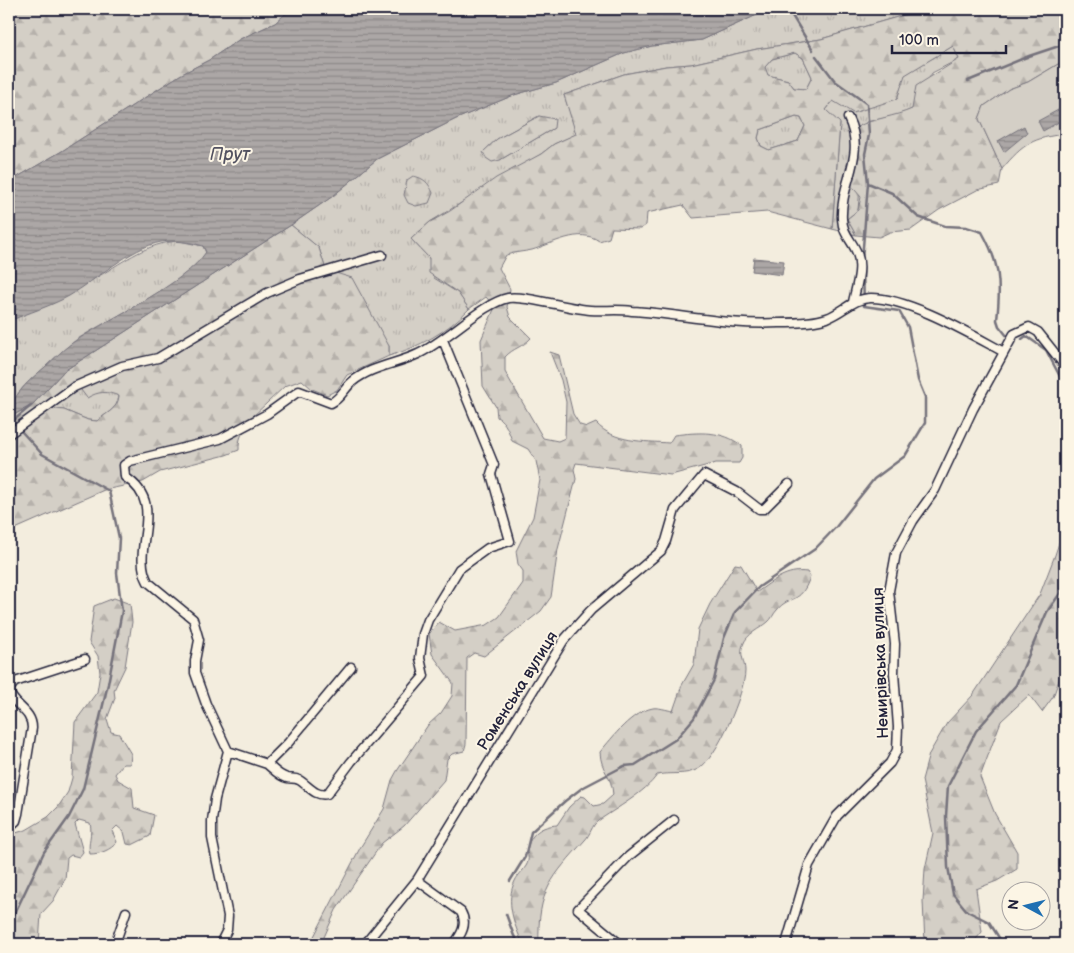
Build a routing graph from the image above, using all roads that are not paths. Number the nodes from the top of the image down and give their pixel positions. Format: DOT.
graph roads {
  1 [pos="848,118"];
  2 [pos="382,255"];
  3 [pos="855,302"];
  4 [pos="443,340"];
  5 [pos="1004,352"];
  6 [pos="1065,366"];
  7 [pos="9,434"];
  8 [pos="789,484"];
  9 [pos="86,659"];
  10 [pos="351,667"];
  11 [pos="9,690"];
  12 [pos="228,751"];
  13 [pos="267,764"];
  14 [pos="674,820"];
  15 [pos="9,827"];
  16 [pos="417,880"];
  17 [pos="126,912"];
  18 [pos="115,944"];
  19 [pos="220,944"];
  20 [pos="365,944"];
  21 [pos="454,944"];
  22 [pos="620,944"];
  23 [pos="786,944"];
  1 -- 3 [label="street"];
  2 -- 7 [label="street"];
  3 -- 4 [label="street"];
  3 -- 5 [label="street"];
  4 -- 12 [label="street"];
  4 -- 13 [label="street"];
  5 -- 6 [label="street, Немирівська вулиця"];
  5 -- 23 [label="street, Немирівська вулиця"];
  8 -- 16 [label="street, Роменська вулиця"];
  9 -- 11 [label="street"];
  10 -- 13 [label="street"];
  11 -- 15 [label="street"];
  12 -- 13 [label="street"];
  12 -- 19 [label="street"];
  14 -- 22 [label="street"];
  16 -- 20 [label="street, Роменська вулиця"];
  16 -- 21 [label="street"];
  17 -- 18 [label="street"];
}
